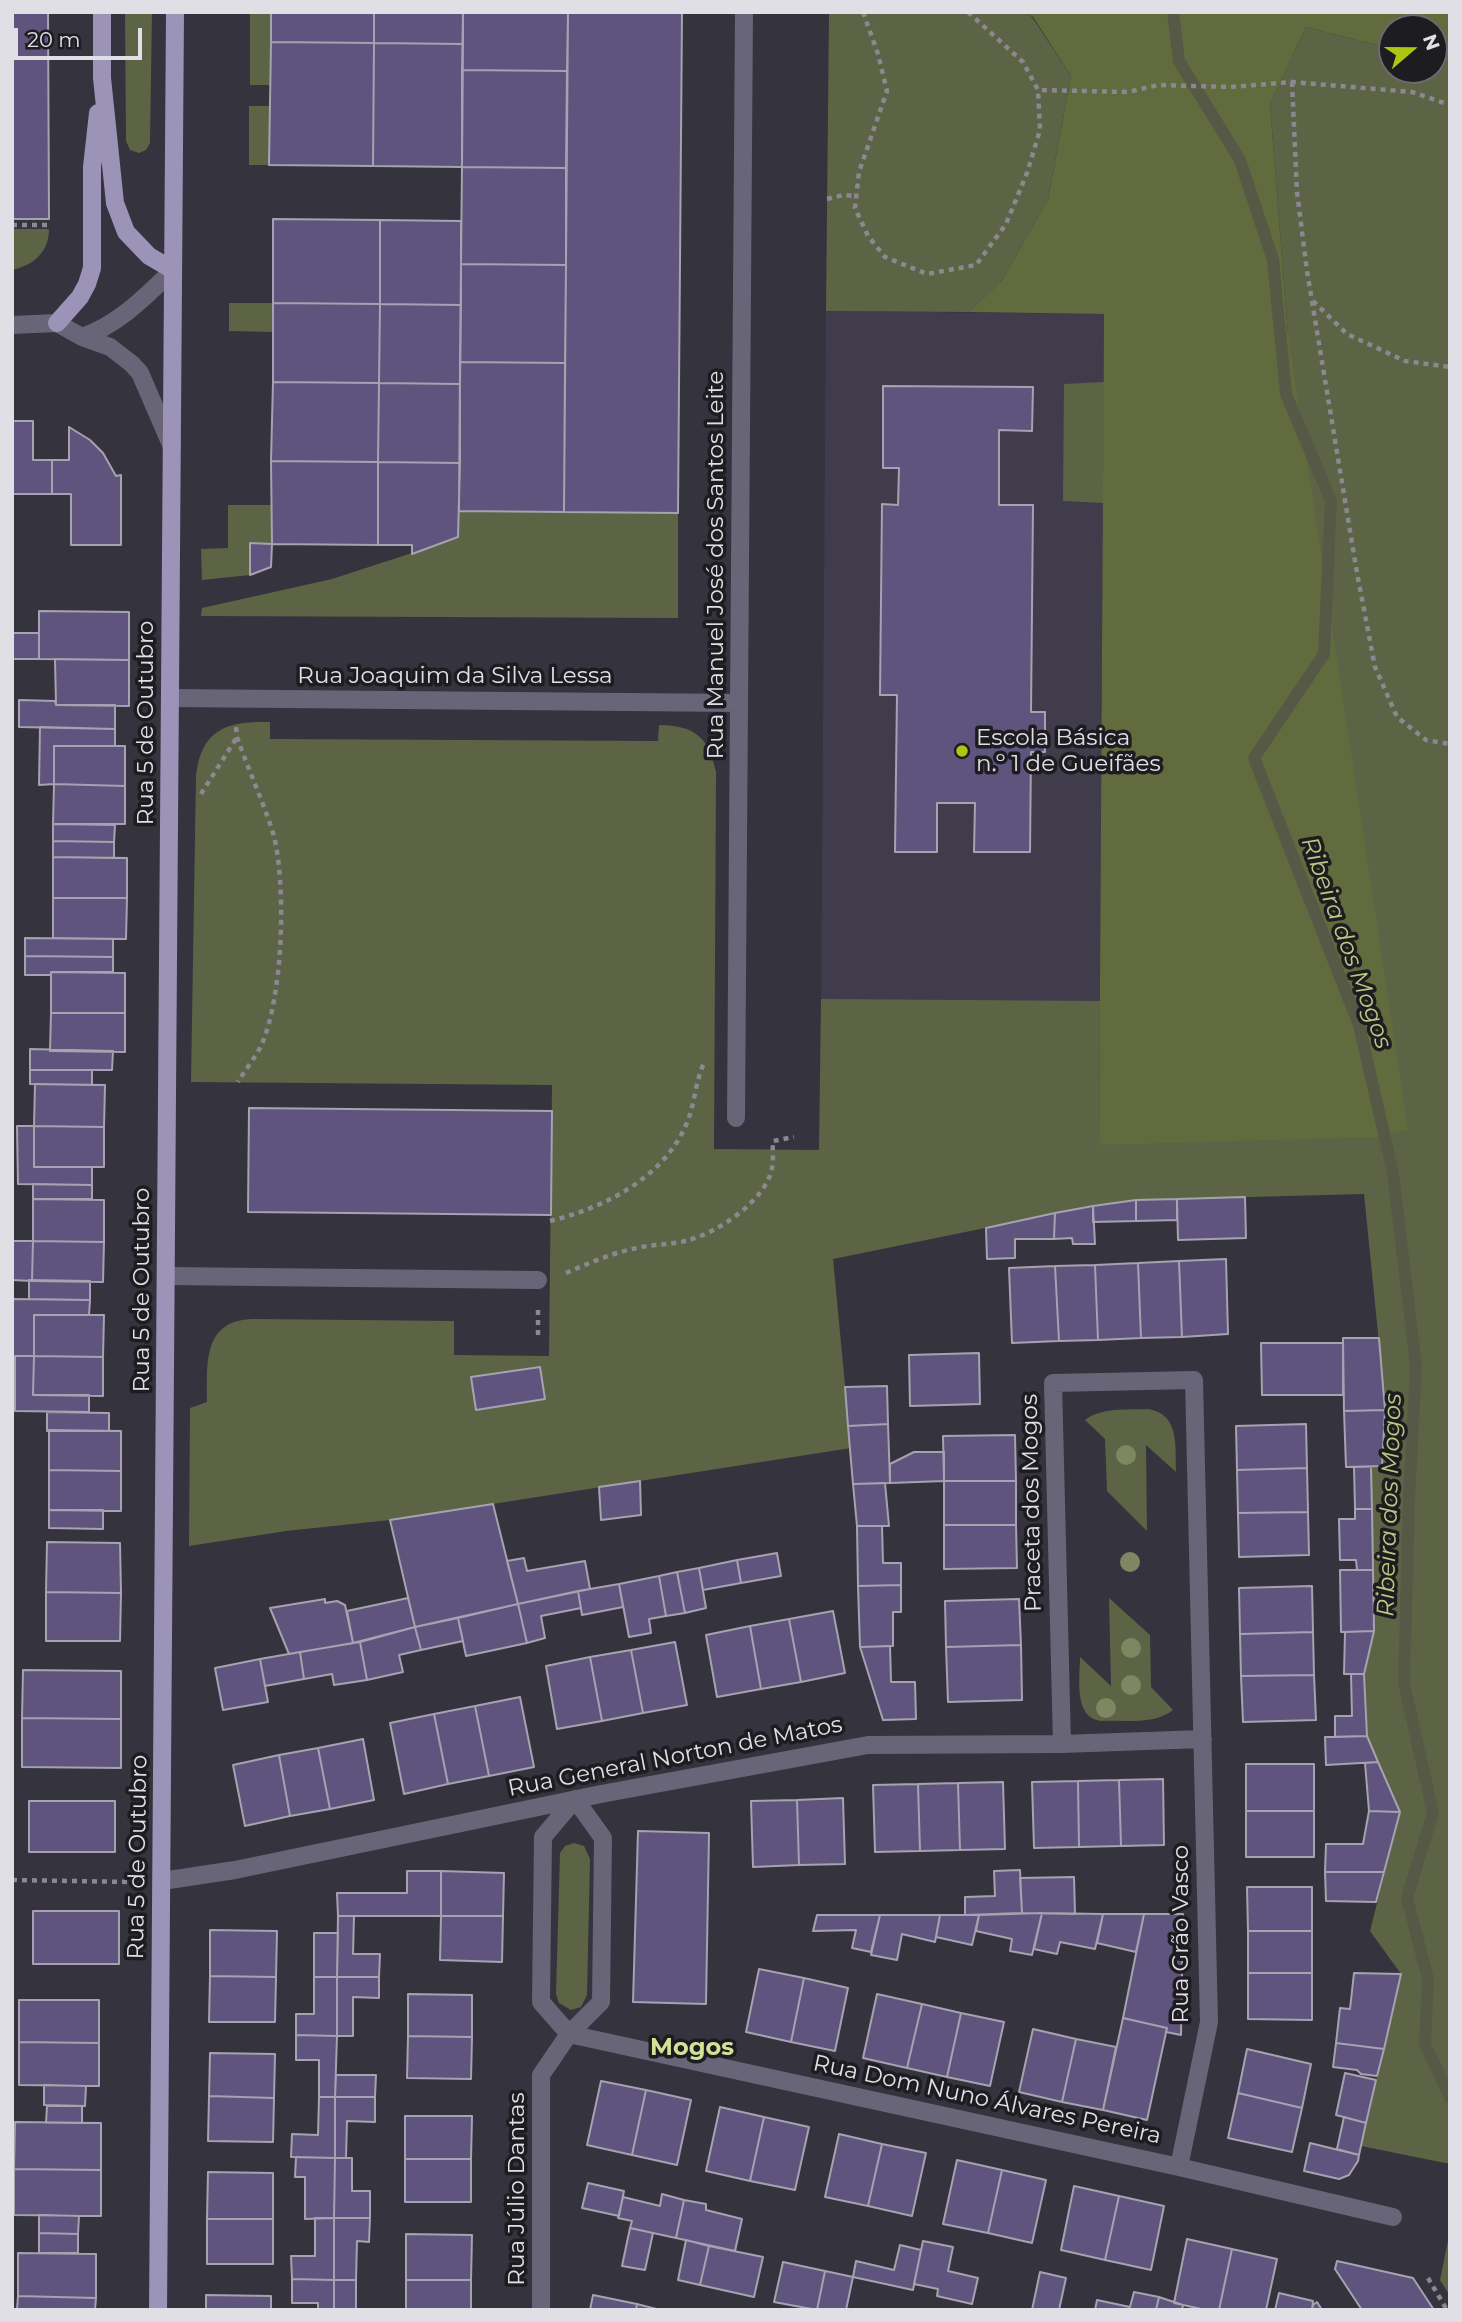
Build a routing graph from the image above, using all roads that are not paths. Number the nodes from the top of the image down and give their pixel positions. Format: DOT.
graph roads {
  1 [pos="102,12"];
  2 [pos="175,12"];
  3 [pos="744,12"];
  4 [pos="102,78"];
  5 [pos="173,270"];
  6 [pos="57,323"];
  7 [pos="12,325"];
  8 [pos="82,337"];
  9 [pos="172,447"];
  10 [pos="170,698"];
  11 [pos="739,703"];
  12 [pos="736,1118"];
  13 [pos="166,1276"];
  14 [pos="538,1280"];
  15 [pos="1203,1739"];
  16 [pos="1062,1744"];
  17 [pos="575,1799"];
  18 [pos="162,1881"];
  19 [pos="569,2034"];
  20 [pos="1178,2167"];
  21 [pos="1393,2217"];
  22 [pos="158,2310"];
  23 [pos="541,2310"];
  1 -- 4 [label="main road"];
  2 -- 5 [label="main road, Rua 5 de Outubro"];
  3 -- 11 [label="street, Rua Manuel José dos Santos Leite"];
  4 -- 5 [label="main road"];
  4 -- 6 [label="main road"];
  5 -- 8 [label="street"];
  5 -- 9 [label="main road, Rua 5 de Outubro"];
  6 -- 7 [label="street"];
  6 -- 8 [label="street"];
  8 -- 9 [label="street"];
  9 -- 10 [label="main road, Rua 5 de Outubro"];
  10 -- 11 [label="street, Rua Joaquim da Silva Lessa"];
  10 -- 13 [label="main road, Rua 5 de Outubro"];
  11 -- 12 [label="street, Rua Manuel José dos Santos Leite"];
  13 -- 14 [label="street"];
  13 -- 18 [label="main road, Rua 5 de Outubro"];
  15 -- 16 [label="street, Rua General Norton de Matos"];
  15 -- 16 [label="street, Praceta dos Mogos"];
  15 -- 20 [label="street, Rua Grão Vasco"];
  16 -- 17 [label="street, Rua General Norton de Matos"];
  17 -- 18 [label="street, Rua General Norton de Matos"];
  17 -- 19 [label="street, Rua Júlio Dantas"];
  17 -- 19 [label="street"];
  18 -- 22 [label="main road, Rua 5 de Outubro"];
  19 -- 20 [label="street, Rua Dom Nuno Álvares Pereira"];
  19 -- 23 [label="street, Rua Júlio Dantas"];
  20 -- 21 [label="street, Rua Dom Nuno Álvares Pereira"];
}
